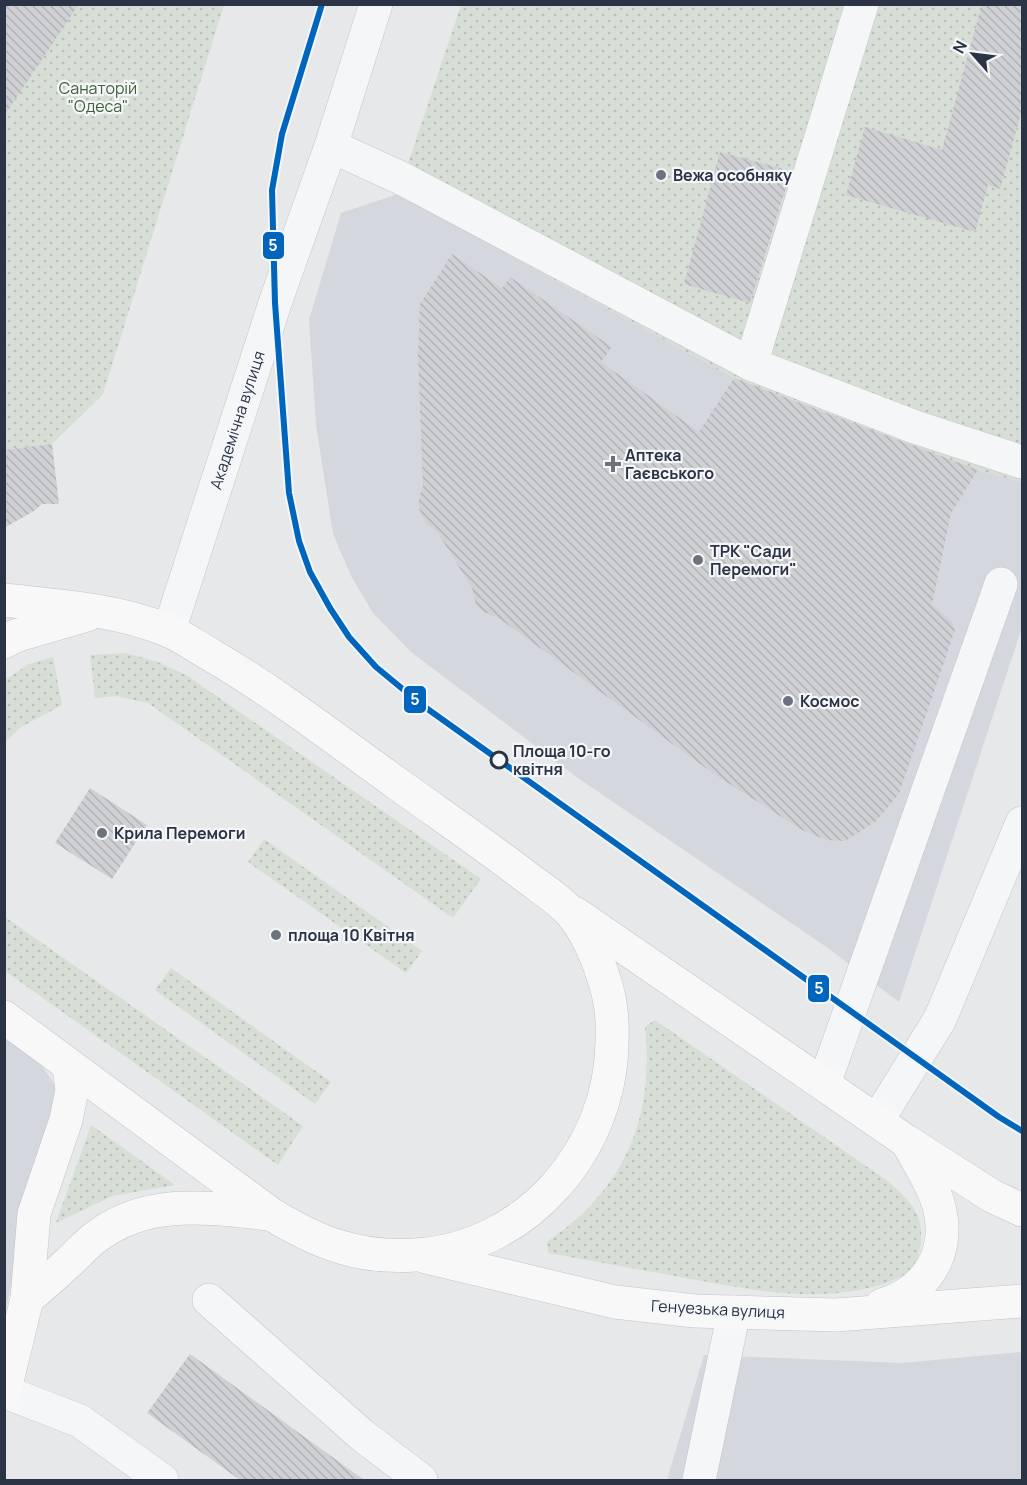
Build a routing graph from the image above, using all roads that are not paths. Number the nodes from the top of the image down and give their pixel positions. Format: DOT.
graph roads {
  1 [pos="375,4"];
  2 [pos="862,4"];
  3 [pos="332,146"];
  4 [pos="751,364"];
  5 [pos="1023,462"];
  6 [pos="1002,584"];
  7 [pos="4,600"];
  8 [pos="104,610"];
  9 [pos="169,631"];
  10 [pos="4,642"];
  11 [pos="1023,823"];
  12 [pos="567,908"];
  13 [pos="4,1017"];
  14 [pos="69,1066"];
  15 [pos="824,1084"];
  16 [pos="877,1120"];
  17 [pos="906,1141"];
  18 [pos="1023,1210"];
  19 [pos="271,1214"];
  20 [pos="418,1256"];
  21 [pos="27,1299"];
  22 [pos="209,1300"];
  23 [pos="1023,1301"];
  24 [pos="734,1312"];
  25 [pos="836,1315"];
  26 [pos="5,1393"];
  27 [pos="162,1480"];
  28 [pos="421,1480"];
  29 [pos="699,1480"];
  1 -- 3 [label="street, Академічна вулиця"];
  2 -- 4 [label="street"];
  3 -- 4 [label="street"];
  3 -- 9 [label="street, Академічна вулиця"];
  4 -- 5 [label="street"];
  6 -- 15 [label="street"];
  7 -- 8 [label="main road"];
  8 -- 9 [label="main road"];
  8 -- 10 [label="main road"];
  9 -- 12 [label="main road"];
  11 -- 16 [label="street"];
  12 -- 15 [label="main road"];
  12 -- 20 [label="main road"];
  13 -- 14 [label="main road"];
  14 -- 19 [label="main road"];
  14 -- 21 [label="main road"];
  15 -- 16 [label="main road"];
  16 -- 17 [label="main road"];
  17 -- 18 [label="main road"];
  17 -- 25 [label="main road"];
  19 -- 20 [label="main road"];
  19 -- 21 [label="main road"];
  20 -- 24 [label="main road, Генуезька вулиця"];
  21 -- 26 [label="main road"];
  22 -- 28 [label="street"];
  23 -- 25 [label="main road, Генуезька вулиця"];
  24 -- 25 [label="main road, Генуезька вулиця"];
  24 -- 29 [label="street"];
  26 -- 27 [label="street"];
}
